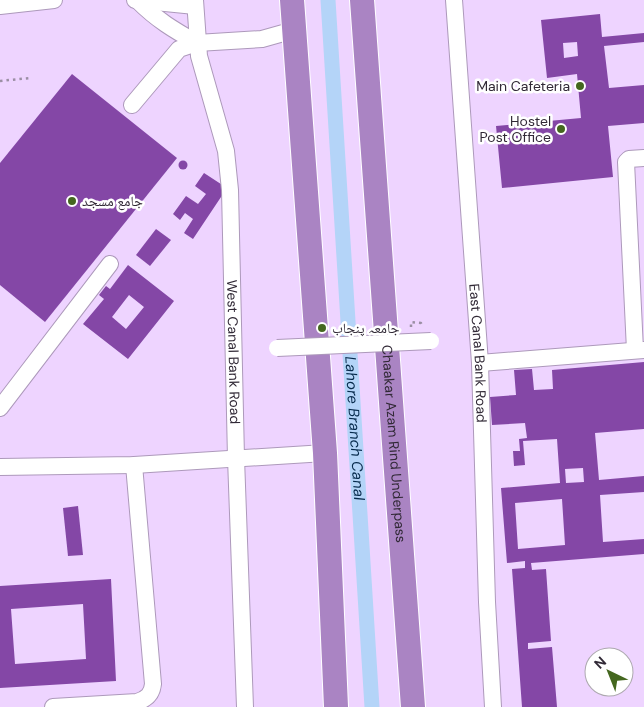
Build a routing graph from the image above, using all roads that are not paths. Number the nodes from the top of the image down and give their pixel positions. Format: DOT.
graph roads {
  1 [pos="54,0"];
  2 [pos="292,0"];
  3 [pos="362,0"];
  4 [pos="454,0"];
  5 [pos="137,1"];
  6 [pos="195,3"];
  7 [pos="0,6"];
  8 [pos="294,30"];
  9 [pos="198,43"];
  10 [pos="132,105"];
  11 [pos="644,158"];
  12 [pos="110,264"];
  13 [pos="431,341"];
  14 [pos="277,348"];
  15 [pos="640,350"];
  16 [pos="480,363"];
  17 [pos="0,408"];
  18 [pos="325,453"];
  19 [pos="236,458"];
  20 [pos="134,465"];
  21 [pos="0,467"];
  22 [pos="53,707"];
  23 [pos="246,707"];
  24 [pos="336,707"];
  25 [pos="413,707"];
  26 [pos="492,707"];
  1 -- 7 [label="street"];
  2 -- 8 [label="highway"];
  3 -- 25 [label="highway, Chaakar Azam Rind Underpass"];
  4 -- 16 [label="street, East Canal Bank Road"];
  5 -- 6 [label="street"];
  5 -- 9 [label="street"];
  6 -- 9 [label="street, West Canal Bank Road"];
  8 -- 9 [label="street"];
  8 -- 18 [label="highway"];
  9 -- 10 [label="street"];
  9 -- 19 [label="street, West Canal Bank Road"];
  11 -- 15 [label="street"];
  12 -- 17 [label="street"];
  13 -- 14 [label="street, bridge"];
  15 -- 16 [label="street"];
  16 -- 26 [label="street, East Canal Bank Road"];
  18 -- 19 [label="street"];
  18 -- 24 [label="highway"];
  19 -- 20 [label="street"];
  19 -- 23 [label="street, West Canal Bank Road"];
  20 -- 21 [label="street"];
  20 -- 22 [label="street"];
}
